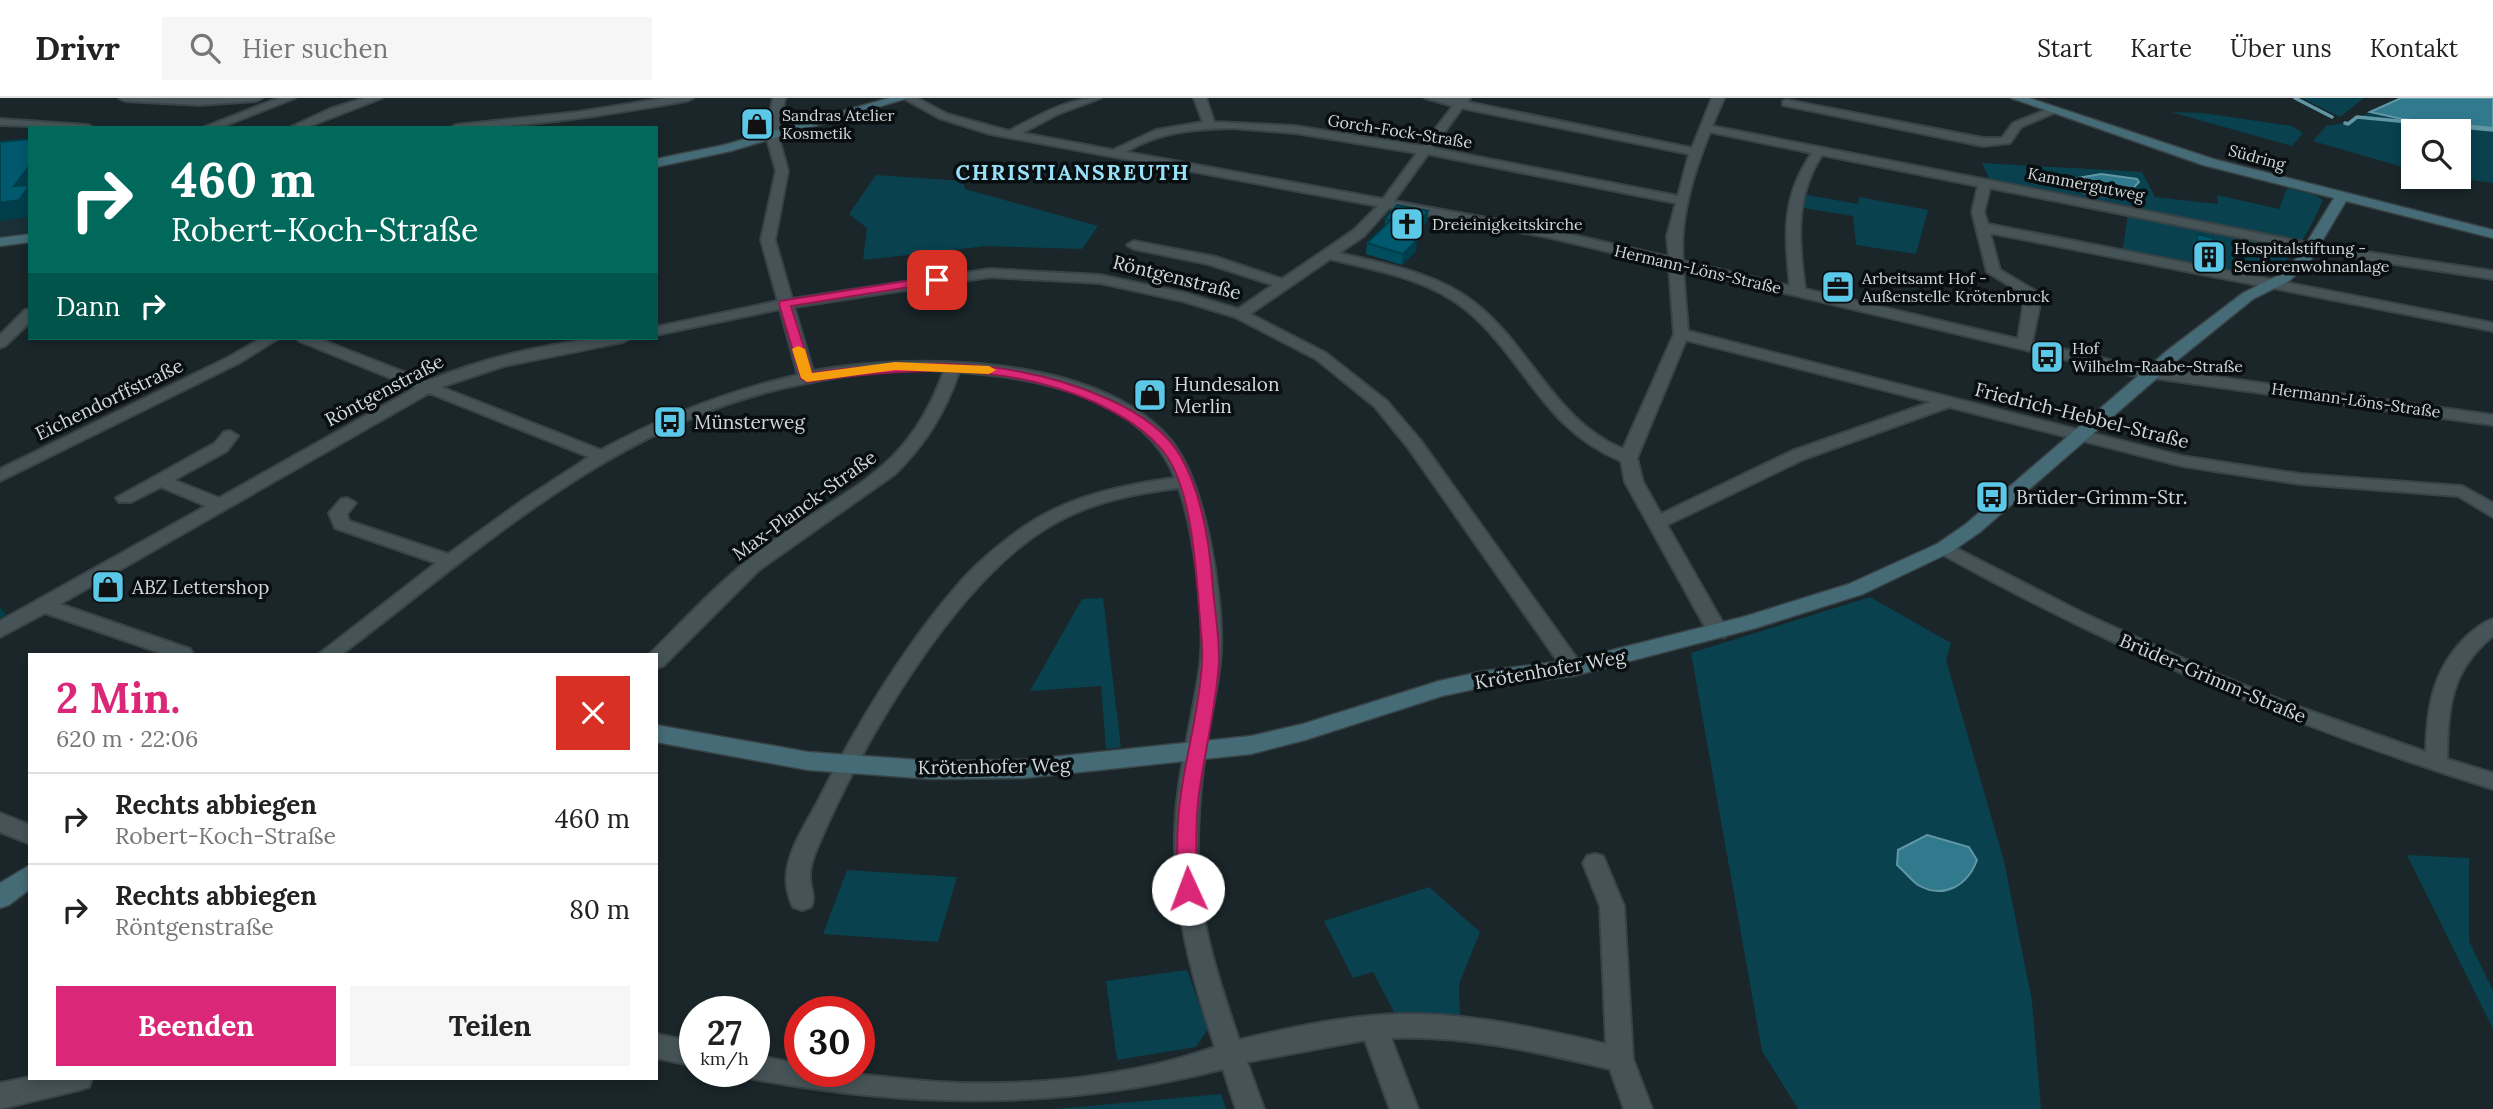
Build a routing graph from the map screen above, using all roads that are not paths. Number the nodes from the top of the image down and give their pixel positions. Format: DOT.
graph roads {
  1 [pos="125,98"];
  2 [pos="289,98"];
  3 [pos="376,98"];
  4 [pos="687,98"];
  5 [pos="779,98"];
  6 [pos="902,98"];
  7 [pos="909,98"];
  8 [pos="1095,98"];
  9 [pos="1200,98"];
  10 [pos="1431,98"];
  11 [pos="1718,98"];
  12 [pos="2017,98"];
  13 [pos="249,99"];
  14 [pos="1461,100"];
  15 [pos="1787,103"];
  16 [pos="256,104"];
  17 [pos="2055,110"];
  18 [pos="0,122"];
  19 [pos="1210,125"];
  20 [pos="59,126"];
  21 [pos="212,126"];
  22 [pos="300,126"];
  23 [pos="474,126"];
  24 [pos="1705,128"];
  25 [pos="772,135"];
  26 [pos="1010,135"];
  27 [pos="1424,150"];
  28 [pos="1819,151"];
  29 [pos="1696,152"];
  30 [pos="1115,154"];
  31 [pos="658,163"];
  32 [pos="1985,184"];
  33 [pos="2342,197"];
  34 [pos="1683,201"];
  35 [pos="1385,204"];
  36 [pos="1981,227"];
  37 [pos="2493,234"];
  38 [pos="28,238"];
  39 [pos="0,242"];
  40 [pos="1134,245"];
  41 [pos="2314,248"];
  42 [pos="1328,254"];
  43 [pos="1675,263"];
  44 [pos="2493,275"];
  45 [pos="2269,284"];
  46 [pos="1284,285"];
  47 [pos="1798,293"];
  48 [pos="785,304"];
  49 [pos="1240,314"];
  50 [pos="27,319"];
  51 [pos="0,326"];
  52 [pos="2493,327"];
  53 [pos="658,331"];
  54 [pos="1681,334"];
  55 [pos="268,340"];
  56 [pos="309,340"];
  57 [pos="613,340"];
  58 [pos="0,343"];
  59 [pos="2024,346"];
  60 [pos="953,367"];
  61 [pos="2151,373"];
  62 [pos="807,378"];
  63 [pos="430,386"];
  64 [pos="1944,403"];
  65 [pos="2493,420"];
  66 [pos="230,436"];
  67 [pos="2080,437"];
  68 [pos="601,456"];
  69 [pos="1629,458"];
  70 [pos="0,476"];
  71 [pos="159,480"];
  72 [pos="1184,482"];
  73 [pos="125,498"];
  74 [pos="347,503"];
  75 [pos="219,505"];
  76 [pos="2486,506"];
  77 [pos="1658,522"];
  78 [pos="1944,548"];
  79 [pos="452,562"];
  80 [pos="43,605"];
  81 [pos="2493,626"];
  82 [pos="0,630"];
  83 [pos="1718,632"];
  84 [pos="180,653"];
  85 [pos="330,653"];
  86 [pos="658,659"];
  87 [pos="1573,668"];
  88 [pos="658,733"];
  89 [pos="1194,753"];
  90 [pos="847,764"];
  91 [pos="2436,764"];
  92 [pos="2493,781"];
  93 [pos="0,822"];
  94 [pos="28,834"];
  95 [pos="1595,863"];
  96 [pos="28,876"];
  97 [pos="0,897"];
  98 [pos="802,900"];
  99 [pos="1374,1027"];
  100 [pos="658,1046"];
  101 [pos="679,1051"];
  102 [pos="1231,1054"];
  103 [pos="1620,1059"];
  104 [pos="770,1070"];
  105 [pos="70,1080"];
  106 [pos="0,1096"];
  107 [pos="1250,1109"];
  108 [pos="1404,1109"];
  109 [pos="1638,1109"];
  1 -- 13 [label="street"];
  2 -- 16 [label="street"];
  3 -- 22 [label="street"];
  4 -- 23 [label="street"];
  5 -- 25 [label="street"];
  6 -- 25 [label="street"];
  7 -- 26 [label="street, Hermann-Löns-Straße"];
  8 -- 26 [label="street"];
  9 -- 19 [label="street"];
  10 -- 14 [label="street"];
  11 -- 24 [label="street"];
  12 -- 17 [label="street, Südring"];
  13 -- 16 [label="street"];
  14 -- 27 [label="street"];
  14 -- 29 [label="street"];
  15 -- 17 [label="street"];
  16 -- 21 [label="street"];
  17 -- 33 [label="street, Südring"];
  18 -- 20 [label="street"];
  19 -- 27 [label="street, Gorch-Fock-Straße"];
  19 -- 30 [label="street, Gorch-Fock-Straße"];
  24 -- 28 [label="street, Kammergutweg"];
  24 -- 29 [label="street"];
  25 -- 31 [label="street"];
  25 -- 48 [label="street"];
  26 -- 30 [label="street, Hermann-Löns-Straße"];
  27 -- 34 [label="street, Gorch-Fock-Straße"];
  27 -- 35 [label="street"];
  28 -- 32 [label="street, Kammergutweg"];
  28 -- 47 [label="street"];
  29 -- 34 [label="street"];
  30 -- 35 [label="street, Hermann-Löns-Straße"];
  32 -- 36 [label="street"];
  32 -- 41 [label="street, Kammergutweg"];
  33 -- 37 [label="street, Südring"];
  33 -- 41 [label="street, Krötenhofer Weg"];
  34 -- 43 [label="street"];
  35 -- 42 [label="street"];
  35 -- 43 [label="street, Hermann-Löns-Straße"];
  36 -- 45 [label="street"];
  36 -- 59 [label="street"];
  38 -- 39 [label="street"];
  40 -- 46 [label="street"];
  41 -- 44 [label="street, Kammergutweg"];
  41 -- 45 [label="street, Krötenhofer Weg"];
  42 -- 46 [label="street"];
  42 -- 69 [label="street"];
  43 -- 47 [label="street, Hermann-Löns-Straße"];
  43 -- 54 [label="street"];
  45 -- 52 [label="street"];
  45 -- 61 [label="street, Krötenhofer Weg"];
  46 -- 49 [label="street"];
  47 -- 59 [label="street, Hermann-Löns-Straße"];
  48 -- 49 [label="street, Röntgenstraße"];
  48 -- 53 [label="street, Röntgenstraße"];
  48 -- 62 [label="street"];
  49 -- 87 [label="street, Röntgenstraße"];
  50 -- 51 [label="street"];
  50 -- 58 [label="street"];
  54 -- 64 [label="street, Friedrich-Hebbel-Straße"];
  54 -- 69 [label="street"];
  55 -- 70 [label="street, Eichendorffstraße"];
  56 -- 63 [label="street"];
  57 -- 63 [label="street, Röntgenstraße"];
  59 -- 61 [label="street, Hermann-Löns-Straße"];
  60 -- 62 [label="street"];
  60 -- 72 [label="street"];
  60 -- 86 [label="street, Max-Planck-Straße"];
  61 -- 65 [label="street, Hermann-Löns-Straße"];
  61 -- 67 [label="street, Krötenhofer Weg"];
  62 -- 68 [label="street"];
  63 -- 68 [label="street"];
  63 -- 75 [label="street, Röntgenstraße"];
  64 -- 67 [label="street, Friedrich-Hebbel-Straße"];
  64 -- 77 [label="street"];
  66 -- 71 [label="street"];
  67 -- 76 [label="street, Friedrich-Hebbel-Straße"];
  67 -- 78 [label="street, Krötenhofer Weg"];
  68 -- 79 [label="street"];
  69 -- 77 [label="street"];
  71 -- 73 [label="street"];
  71 -- 75 [label="street"];
  72 -- 89 [label="street"];
  72 -- 90 [label="street"];
  74 -- 79 [label="street"];
  75 -- 80 [label="street, Röntgenstraße"];
  77 -- 83 [label="street"];
  78 -- 83 [label="street, Krötenhofer Weg"];
  78 -- 91 [label="street, Brüder-Grimm-Straße"];
  79 -- 85 [label="street"];
  80 -- 82 [label="street, Röntgenstraße"];
  80 -- 84 [label="street"];
  81 -- 91 [label="street"];
  83 -- 87 [label="street, Krötenhofer Weg"];
  87 -- 89 [label="street, Krötenhofer Weg"];
  88 -- 90 [label="street, Krötenhofer Weg"];
  89 -- 90 [label="street, Krötenhofer Weg"];
  89 -- 102 [label="street"];
  90 -- 98 [label="street"];
  91 -- 92 [label="street, Brüder-Grimm-Straße"];
  93 -- 94 [label="street"];
  95 -- 103 [label="street"];
  96 -- 97 [label="street"];
  99 -- 102 [label="street"];
  99 -- 103 [label="street"];
  99 -- 108 [label="street"];
  100 -- 101 [label="street"];
  102 -- 104 [label="street"];
  102 -- 107 [label="street"];
  103 -- 109 [label="street"];
  105 -- 106 [label="street"];
}
